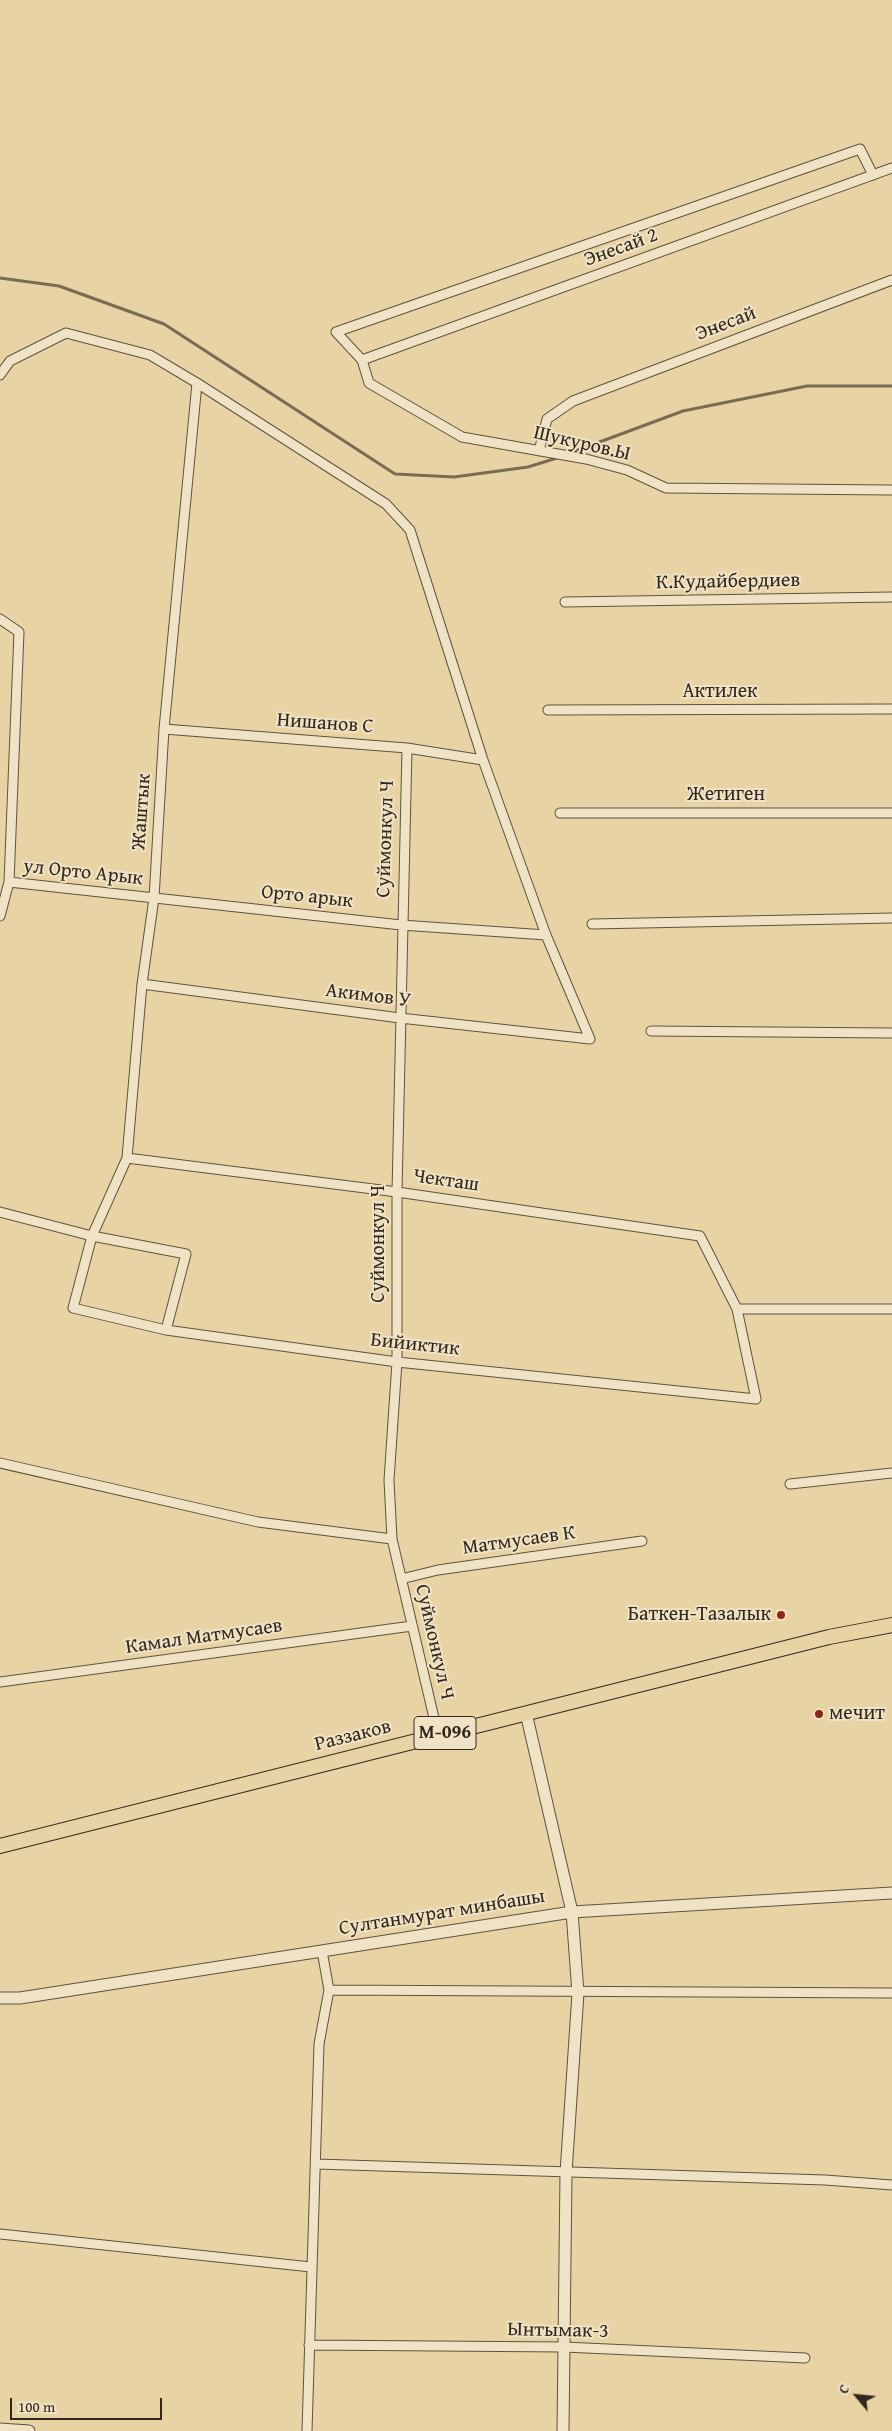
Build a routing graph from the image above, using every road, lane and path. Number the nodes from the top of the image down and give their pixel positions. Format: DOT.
graph roads {
  1 [pos="892,168"];
  2 [pos="873,175"];
  3 [pos="892,280"];
  4 [pos="362,360"];
  5 [pos="0,375"];
  6 [pos="197,382"];
  7 [pos="538,451"];
  8 [pos="892,490"];
  9 [pos="892,598"];
  10 [pos="565,602"];
  11 [pos="0,619"];
  12 [pos="892,709"];
  13 [pos="548,710"];
  14 [pos="164,730"];
  15 [pos="407,748"];
  16 [pos="483,760"];
  17 [pos="560,813"];
  18 [pos="892,813"];
  19 [pos="9,882"];
  20 [pos="154,898"];
  21 [pos="0,916"];
  22 [pos="892,918"];
  23 [pos="592,924"];
  24 [pos="401,925"];
  25 [pos="546,935"];
  26 [pos="142,984"];
  27 [pos="400,1018"];
  28 [pos="651,1031"];
  29 [pos="892,1033"];
  30 [pos="127,1158"];
  31 [pos="396,1192"];
  32 [pos="0,1212"];
  33 [pos="92,1236"];
  34 [pos="73,1308"];
  35 [pos="737,1309"];
  36 [pos="892,1309"];
  37 [pos="166,1330"];
  38 [pos="397,1362"];
  39 [pos="0,1463"];
  40 [pos="892,1473"];
  41 [pos="790,1484"];
  42 [pos="392,1539"];
  43 [pos="642,1541"];
  44 [pos="401,1579"];
  45 [pos="892,1625"];
  46 [pos="412,1626"];
  47 [pos="0,1682"];
  48 [pos="526,1712"];
  49 [pos="438,1735"];
  50 [pos="0,1846"];
  51 [pos="892,1893"];
  52 [pos="572,1912"];
  53 [pos="322,1951"];
  54 [pos="329,1990"];
  55 [pos="578,1993"];
  56 [pos="892,1993"];
  57 [pos="0,1998"];
  58 [pos="316,2164"];
  59 [pos="566,2173"];
  60 [pos="892,2185"];
  61 [pos="0,2234"];
  62 [pos="311,2267"];
  63 [pos="309,2346"];
  64 [pos="564,2347"];
  65 [pos="805,2358"];
  66 [pos="0,2429"];
  67 [pos="29,2431"];
  68 [pos="307,2431"];
  69 [pos="563,2431"];
  1 -- 2 [label="street, Энесай 2"];
  2 -- 4 [label="street, Энесай 2"];
  2 -- 4 [label="street, Шукуров.Ы"];
  3 -- 7 [label="street, Энесай"];
  4 -- 7 [label="street, Шукуров.Ы"];
  5 -- 6 [label="street"];
  6 -- 14 [label="street, Жаштык"];
  6 -- 16 [label="street"];
  7 -- 8 [label="street, Шукуров.Ы"];
  9 -- 10 [label="street, К.Кудайбердиев"];
  11 -- 19 [label="street"];
  12 -- 13 [label="street, Актилек"];
  14 -- 15 [label="street, Нишанов С"];
  14 -- 20 [label="street, Жаштык"];
  15 -- 16 [label="street, Нишанов С"];
  15 -- 24 [label="street, Суймонкул Ч"];
  16 -- 25 [label="street"];
  17 -- 18 [label="street, Жетиген"];
  19 -- 20 [label="street, ул Орто Арык"];
  19 -- 21 [label="street"];
  20 -- 24 [label="street, Орто арык"];
  20 -- 26 [label="street, Жаштык"];
  22 -- 23 [label="street"];
  24 -- 25 [label="street, Орто арык"];
  24 -- 27 [label="street, Суймонкул Ч"];
  25 -- 27 [label="street, Акимов У"];
  26 -- 27 [label="street, Акимов У"];
  26 -- 30 [label="street, Жаштык"];
  27 -- 31 [label="street, Суймонкул Ч"];
  28 -- 29 [label="street"];
  30 -- 31 [label="street, Чекташ"];
  30 -- 33 [label="street, Жаштык"];
  31 -- 35 [label="street, Чекташ"];
  31 -- 38 [label="street, Суймонкул Ч"];
  32 -- 33 [label="street"];
  33 -- 34 [label="street, Жаштык"];
  33 -- 37 [label="street"];
  34 -- 37 [label="street, Бийиктик"];
  35 -- 36 [label="street"];
  35 -- 38 [label="street, Бийиктик"];
  37 -- 38 [label="street, Бийиктик"];
  38 -- 42 [label="street, Суймонкул Ч"];
  39 -- 42 [label="street"];
  40 -- 41 [label="street"];
  42 -- 44 [label="street, Суймонкул Ч"];
  43 -- 44 [label="street, Матмусаев К"];
  44 -- 46 [label="street, Суймонкул Ч"];
  45 -- 48 [label="main road, Раззаков / М-096"];
  46 -- 47 [label="street, Камал Матмусаев"];
  46 -- 49 [label="street, Суймонкул Ч"];
  48 -- 49 [label="main road, Раззаков / М-096"];
  48 -- 52 [label="street"];
  49 -- 50 [label="main road, Раззаков / М-096"];
  51 -- 52 [label="street, Султанмурат минбашы"];
  52 -- 53 [label="street, Султанмурат минбашы"];
  52 -- 55 [label="street"];
  53 -- 54 [label="street"];
  53 -- 57 [label="street, Султанмурат минбашы"];
  54 -- 55 [label="street"];
  54 -- 58 [label="street"];
  55 -- 56 [label="street"];
  55 -- 59 [label="street"];
  58 -- 59 [label="street"];
  58 -- 62 [label="street"];
  59 -- 60 [label="street"];
  59 -- 64 [label="street"];
  61 -- 62 [label="street"];
  62 -- 63 [label="street"];
  63 -- 64 [label="street, Ынтымак-3"];
  63 -- 68 [label="street"];
  64 -- 65 [label="street, Ынтымак-3"];
  64 -- 69 [label="street"];
  66 -- 67 [label="street"];
}
